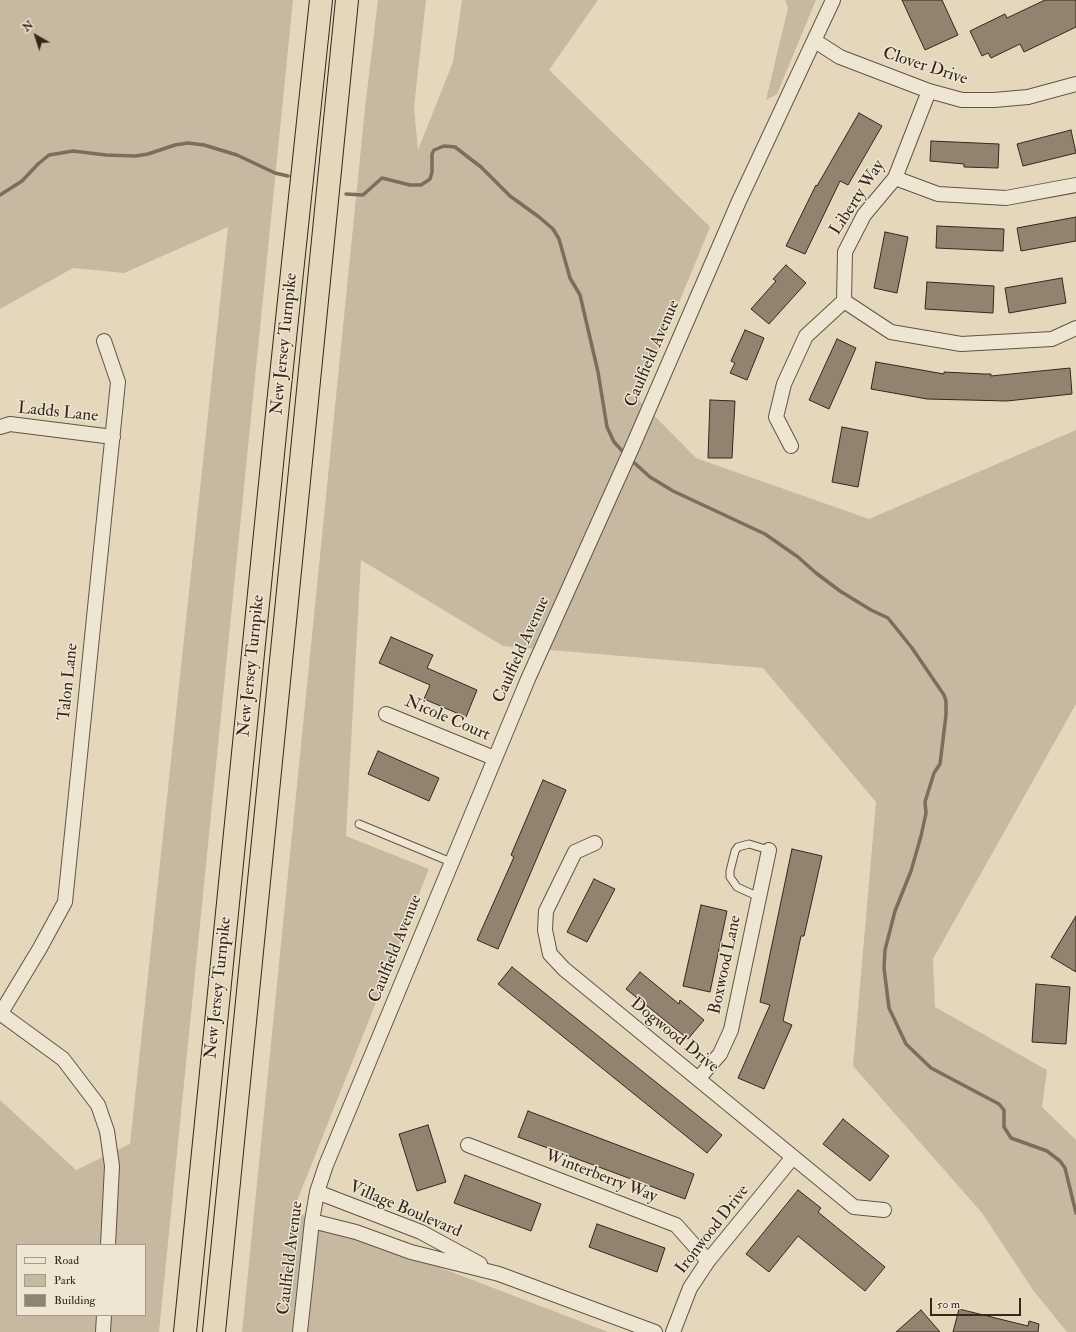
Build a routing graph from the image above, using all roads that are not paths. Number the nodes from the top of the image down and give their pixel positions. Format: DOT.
graph roads {
  1 [pos="321,0"];
  2 [pos="347,0"];
  3 [pos="833,0"];
  4 [pos="815,41"];
  5 [pos="1075,86"];
  6 [pos="929,90"];
  7 [pos="895,178"];
  8 [pos="1076,185"];
  9 [pos="844,301"];
  10 [pos="1076,328"];
  11 [pos="104,341"];
  12 [pos="0,427"];
  13 [pos="113,437"];
  14 [pos="792,446"];
  15 [pos="386,714"];
  16 [pos="494,758"];
  17 [pos="360,824"];
  18 [pos="595,843"];
  19 [pos="769,850"];
  20 [pos="451,862"];
  21 [pos="759,897"];
  22 [pos="0,1013"];
  23 [pos="698,1079"];
  24 [pos="468,1145"];
  25 [pos="793,1157"];
  26 [pos="317,1192"];
  27 [pos="884,1210"];
  28 [pos="312,1221"];
  29 [pos="108,1244"];
  30 [pos="708,1261"];
  31 [pos="499,1274"];
  32 [pos="104,1316"];
  33 [pos="103,1332"];
  34 [pos="185,1332"];
  35 [pos="214,1332"];
  36 [pos="300,1332"];
  37 [pos="656,1332"];
  38 [pos="673,1332"];
  1 -- 34 [label="highway, New Jersey Turnpike"];
  2 -- 35 [label="highway, New Jersey Turnpike"];
  3 -- 4 [label="street, Caulfield Avenue"];
  4 -- 6 [label="street, Clover Drive"];
  4 -- 16 [label="street, Caulfield Avenue"];
  5 -- 6 [label="street, Clover Drive"];
  6 -- 7 [label="street, Liberty Way"];
  7 -- 8 [label="street"];
  7 -- 9 [label="street, Liberty Way"];
  9 -- 10 [label="street"];
  9 -- 14 [label="street"];
  11 -- 13 [label="street, Talon Lane"];
  12 -- 13 [label="street, Ladds Lane"];
  13 -- 22 [label="street, Talon Lane"];
  15 -- 16 [label="street, Nicole Court"];
  16 -- 20 [label="street, Caulfield Avenue"];
  17 -- 20 [label="lane"];
  18 -- 23 [label="street, Dogwood Drive"];
  19 -- 21 [label="street, Boxwood Lane"];
  19 -- 21 [label="lane"];
  20 -- 26 [label="street, Caulfield Avenue"];
  21 -- 23 [label="street, Boxwood Lane"];
  22 -- 29 [label="street"];
  23 -- 25 [label="street, Dogwood Drive"];
  24 -- 30 [label="street, Winterberry Way"];
  25 -- 27 [label="street, Dogwood Drive"];
  25 -- 30 [label="street, Ironwood Drive"];
  26 -- 28 [label="street, Caulfield Avenue"];
  26 -- 31 [label="street, Village Boulevard"];
  28 -- 31 [label="street, Village Boulevard"];
  28 -- 36 [label="street, Caulfield Avenue"];
  30 -- 38 [label="street, Ironwood Drive"];
  31 -- 37 [label="street, Village Boulevard"];
  32 -- 33 [label="street"];
}
